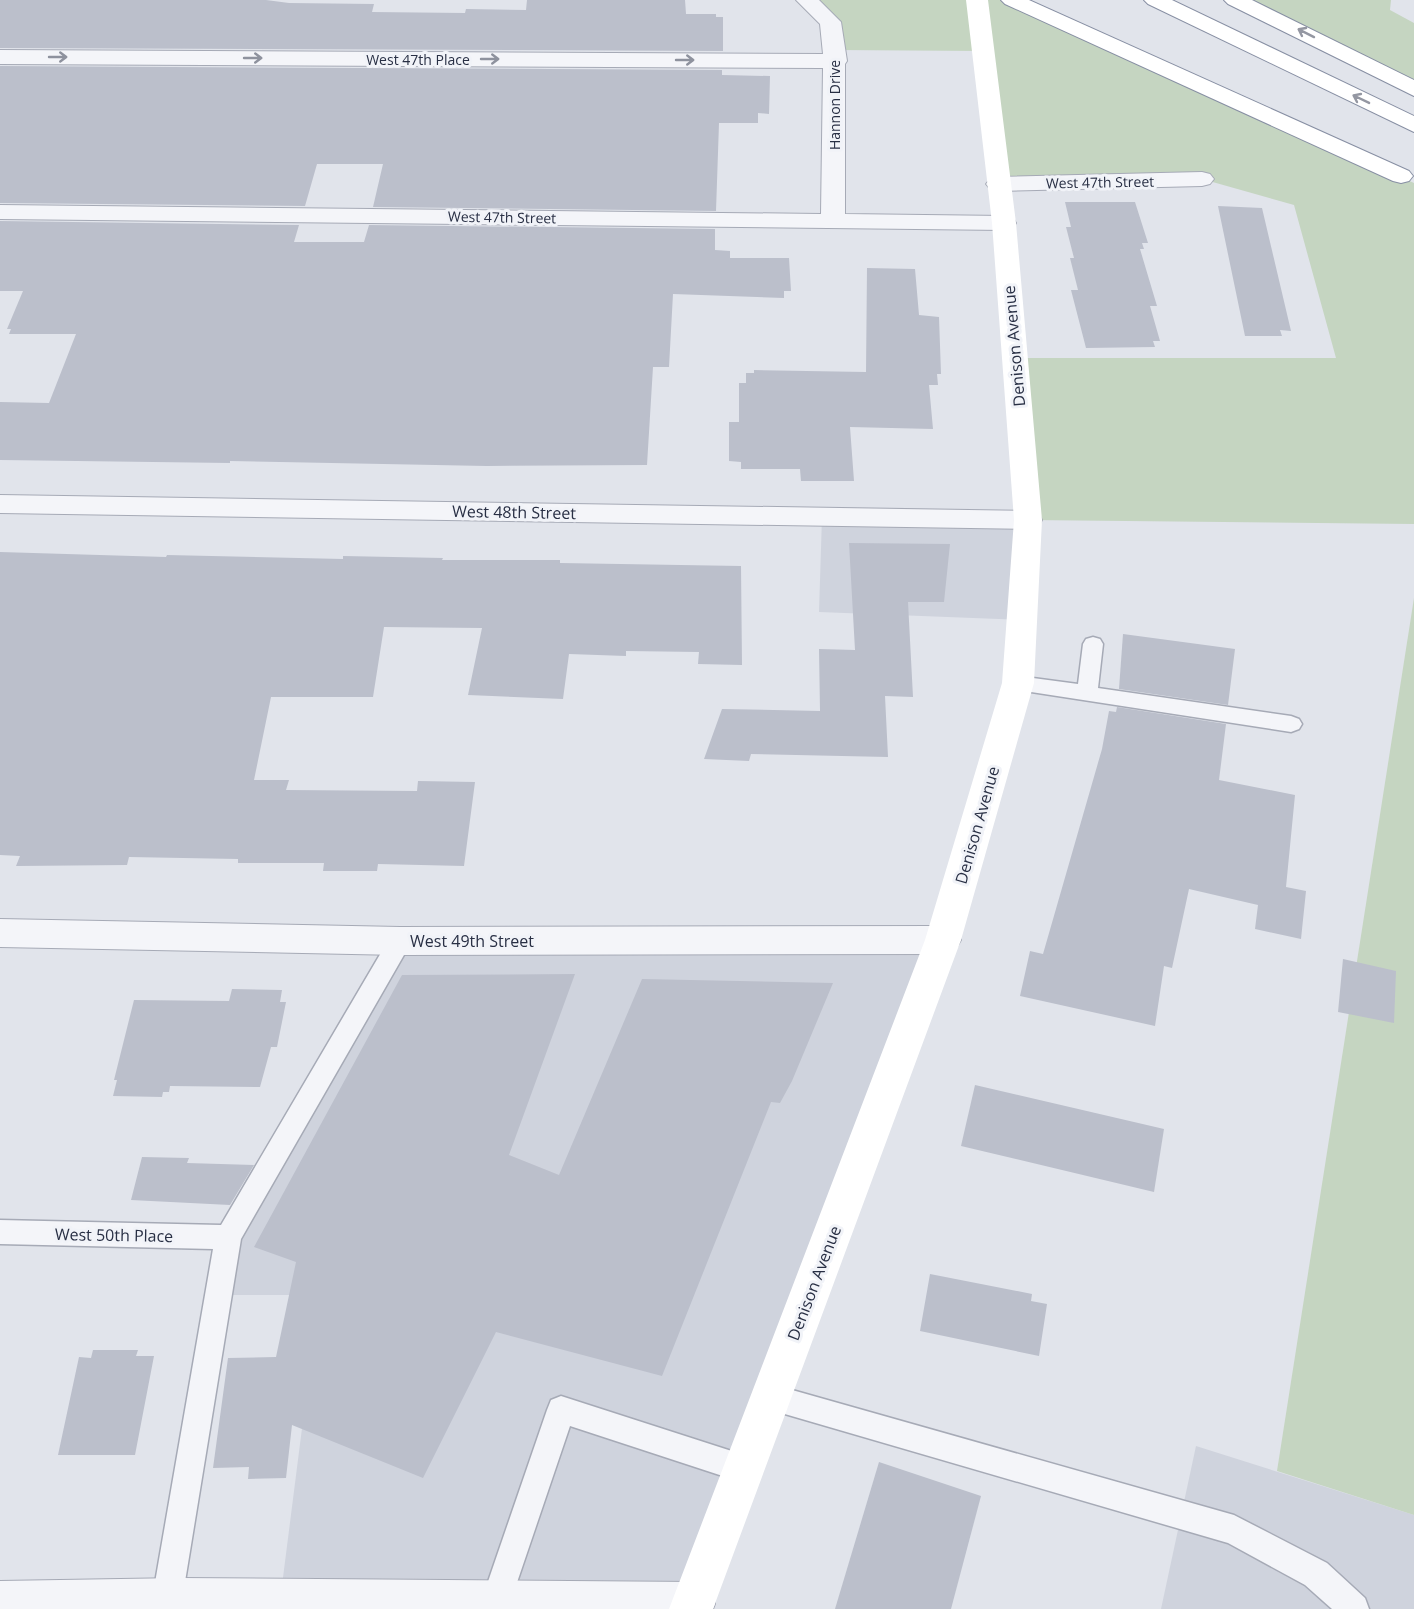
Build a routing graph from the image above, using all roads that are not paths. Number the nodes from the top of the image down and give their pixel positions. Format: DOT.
graph roads {
  1 [pos="807,0"];
  2 [pos="976,0"];
  3 [pos="1012,0"];
  4 [pos="1052,0"];
  5 [pos="1155,0"];
  6 [pos="1234,0"];
  7 [pos="0,57"];
  8 [pos="836,61"];
  9 [pos="1414,88"];
  10 [pos="1414,124"];
  11 [pos="1202,179"];
  12 [pos="1408,179"];
  13 [pos="998,184"];
  14 [pos="0,212"];
  15 [pos="833,221"];
  16 [pos="1004,223"];
  17 [pos="0,504"];
  18 [pos="1028,520"];
  19 [pos="1093,644"];
  20 [pos="1018,683"];
  21 [pos="1087,694"];
  22 [pos="1291,724"];
  23 [pos="0,933"];
  24 [pos="943,940"];
  25 [pos="400,941"];
  26 [pos="0,1232"];
  27 [pos="228,1237"];
  28 [pos="771,1396"];
  29 [pos="744,1469"];
  30 [pos="167,1600"];
  31 [pos="496,1602"];
  32 [pos="0,1604"];
  33 [pos="692,1607"];
  34 [pos="1354,1609"];
  1 -- 8 [label="street, Hannon Drive"];
  2 -- 13 [label="main road, Denison Avenue"];
  3 -- 12 [label="main road"];
  4 -- 12 [label="main road"];
  10 -- 5 [label="main road, one-way"];
  9 -- 6 [label="main road, one-way"];
  7 -- 8 [label="street, West 47th Place, one-way"];
  8 -- 15 [label="street, Hannon Drive"];
  11 -- 13 [label="street, West 47th Street"];
  13 -- 16 [label="main road, Denison Avenue"];
  14 -- 15 [label="street, West 47th Street"];
  15 -- 16 [label="street, West 47th Street"];
  16 -- 18 [label="main road, Denison Avenue"];
  17 -- 18 [label="street, West 48th Street"];
  18 -- 20 [label="main road, Denison Avenue"];
  19 -- 21 [label="lane"];
  20 -- 21 [label="lane"];
  20 -- 24 [label="main road, Denison Avenue"];
  21 -- 22 [label="lane"];
  23 -- 25 [label="street, West 49th Street"];
  24 -- 25 [label="street, West 49th Street"];
  24 -- 28 [label="main road, Denison Avenue"];
  25 -- 27 [label="lane"];
  26 -- 27 [label="lane, West 50th Place"];
  27 -- 30 [label="lane"];
  28 -- 29 [label="main road, Denison Avenue"];
  28 -- 34 [label="lane"];
  29 -- 31 [label="lane"];
  29 -- 33 [label="main road, Denison Avenue"];
  30 -- 31 [label="street"];
  30 -- 32 [label="street"];
  31 -- 33 [label="street"];
}
